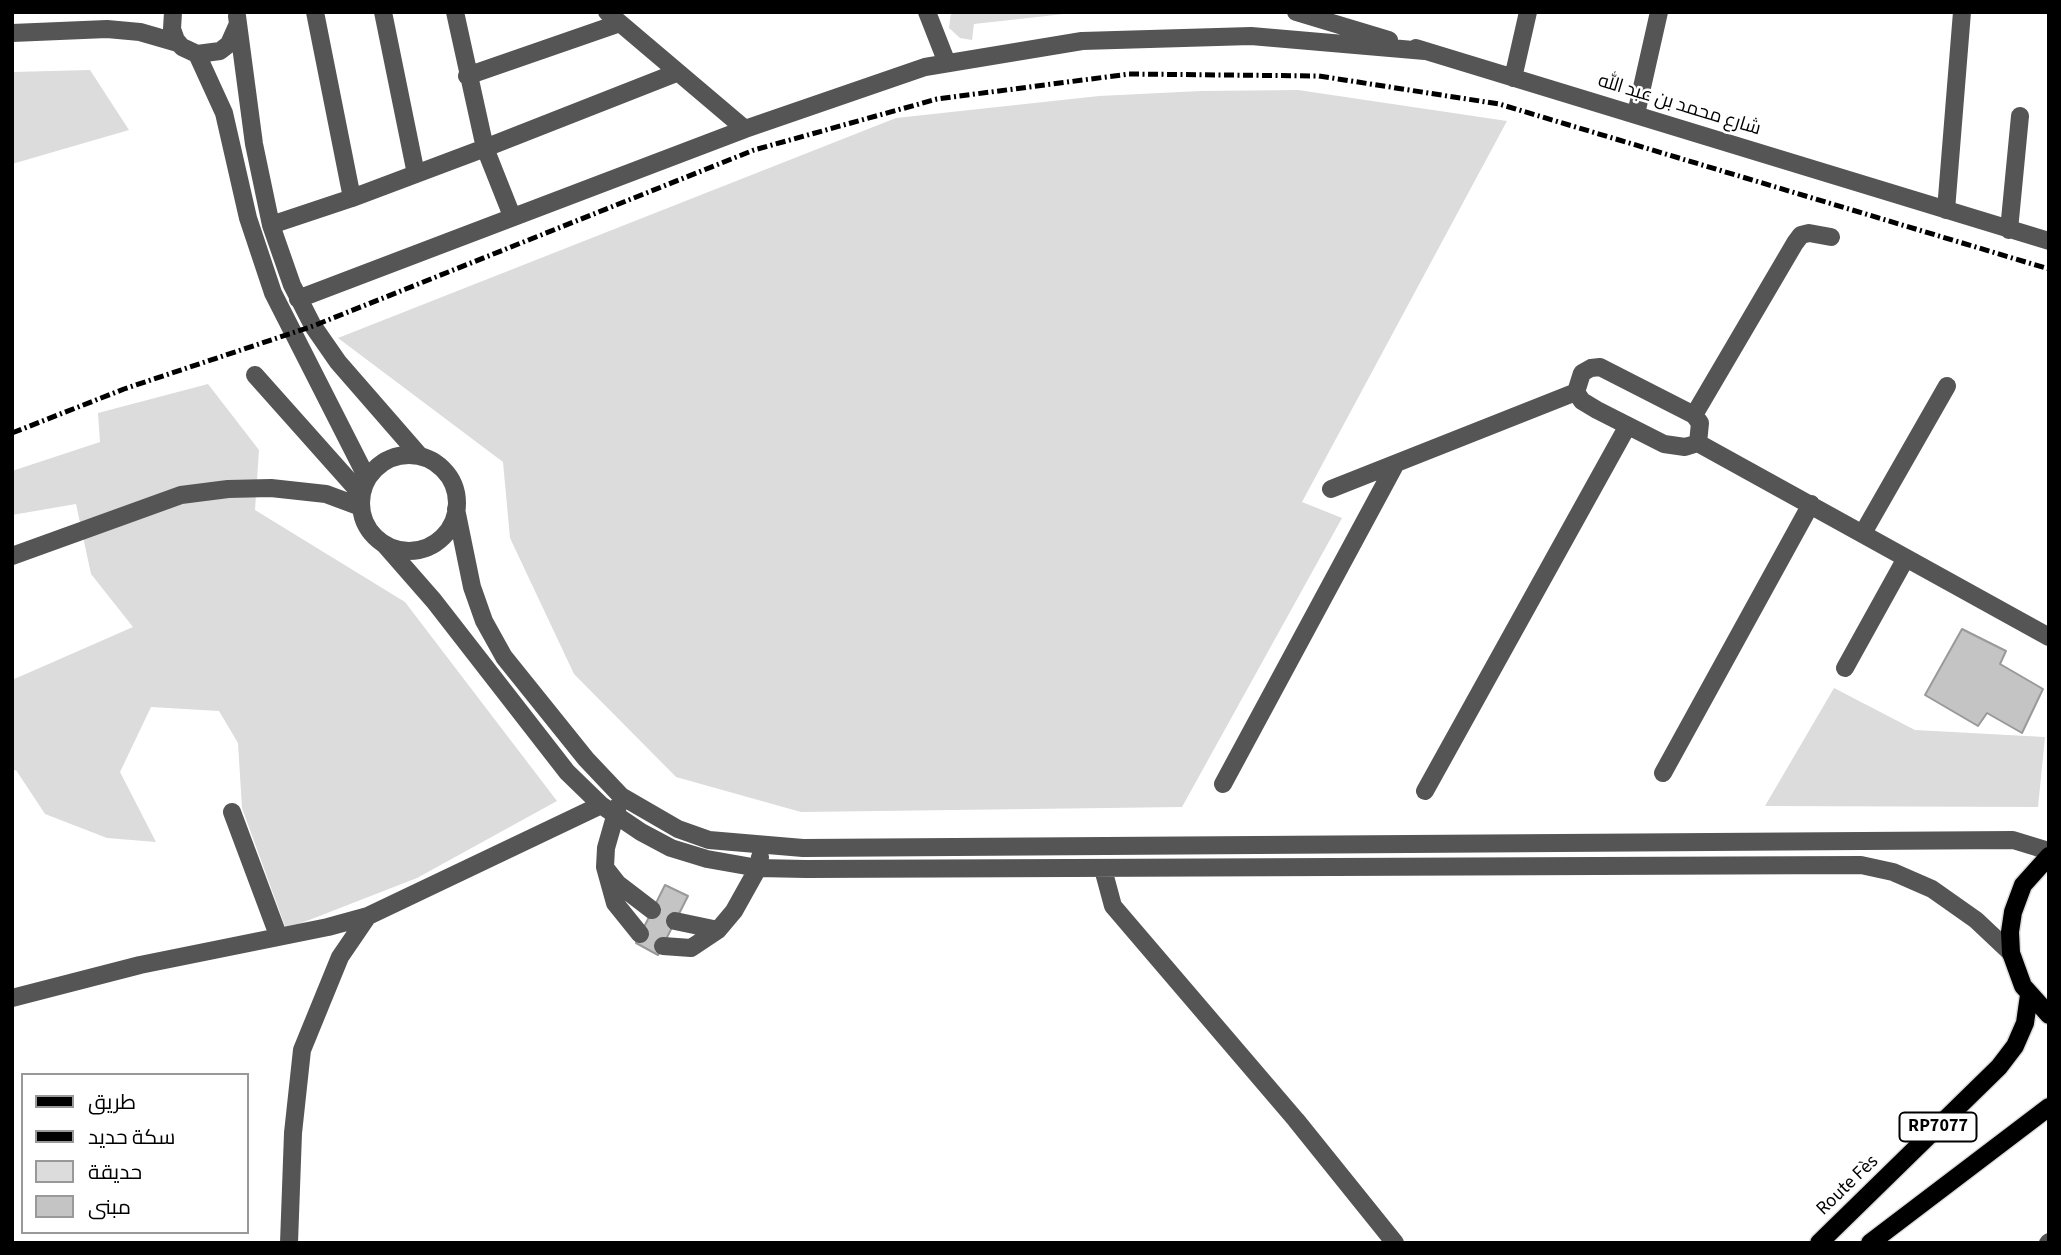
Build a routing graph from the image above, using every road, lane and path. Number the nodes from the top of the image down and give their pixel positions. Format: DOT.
graph roads {
  1 [pos="173,12"];
  2 [pos="315,12"];
  3 [pos="383,12"];
  4 [pos="455,12"];
  5 [pos="927,12"];
  6 [pos="1296,12"];
  7 [pos="1528,12"];
  8 [pos="1659,12"];
  9 [pos="1962,12"];
  10 [pos="236,14"];
  11 [pos="613,18"];
  12 [pos="12,33"];
  13 [pos="178,43"];
  14 [pos="1425,51"];
  15 [pos="197,54"];
  16 [pos="947,64"];
  17 [pos="676,73"];
  18 [pos="467,76"];
  19 [pos="1513,78"];
  20 [pos="1636,114"];
  21 [pos="2020,116"];
  22 [pos="745,129"];
  23 [pos="485,148"];
  24 [pos="416,174"];
  25 [pos="352,198"];
  26 [pos="1946,210"];
  27 [pos="512,216"];
  28 [pos="271,225"];
  29 [pos="2009,230"];
  30 [pos="1831,237"];
  31 [pos="2049,241"];
  32 [pos="298,299"];
  33 [pos="255,375"];
  34 [pos="1947,386"];
  35 [pos="1576,392"];
  36 [pos="1694,415"];
  37 [pos="1626,427"];
  38 [pos="1698,443"];
  39 [pos="419,456"];
  40 [pos="1394,467"];
  41 [pos="1331,489"];
  42 [pos="363,493"];
  43 [pos="1811,504"];
  44 [pos="456,509"];
  45 [pos="1863,533"];
  46 [pos="385,545"];
  47 [pos="12,556"];
  48 [pos="1906,558"];
  49 [pos="2049,637"];
  50 [pos="1844,668"];
  51 [pos="1663,773"];
  52 [pos="1223,784"];
  53 [pos="1425,791"];
  54 [pos="621,796"];
  55 [pos="608,810"];
  56 [pos="232,812"];
  57 [pos="762,847"];
  58 [pos="2049,853"];
  59 [pos="605,867"];
  60 [pos="758,867"];
  61 [pos="1102,869"];
  62 [pos="652,910"];
  63 [pos="368,916"];
  64 [pos="675,921"];
  65 [pos="718,930"];
  66 [pos="640,934"];
  67 [pos="278,935"];
  68 [pos="663,946"];
  69 [pos="2011,953"];
  70 [pos="2028,995"];
  71 [pos="12,998"];
  72 [pos="2049,1015"];
  73 [pos="2049,1107"];
  74 [pos="1873,1242"];
  75 [pos="289,1243"];
  76 [pos="1395,1243"];
  77 [pos="1819,1243"];
  1 -- 13 [label="street"];
  2 -- 25 [label="street"];
  3 -- 24 [label="street"];
  4 -- 18 [label="street"];
  5 -- 16 [label="street"];
  6 -- 14 [label="street, شارع محمد بن عبد الله"];
  7 -- 19 [label="street"];
  8 -- 20 [label="street"];
  9 -- 26 [label="street"];
  10 -- 15 [label="street"];
  10 -- 28 [label="street"];
  11 -- 17 [label="street"];
  11 -- 18 [label="street"];
  12 -- 13 [label="street"];
  13 -- 15 [label="street"];
  14 -- 16 [label="street"];
  14 -- 19 [label="street, شارع محمد بن عبد الله"];
  15 -- 42 [label="street"];
  16 -- 22 [label="street"];
  17 -- 22 [label="street"];
  17 -- 23 [label="street"];
  18 -- 23 [label="street"];
  19 -- 20 [label="street, شارع محمد بن عبد الله"];
  20 -- 26 [label="street, شارع محمد بن عبد الله"];
  21 -- 29 [label="street"];
  22 -- 27 [label="street"];
  23 -- 24 [label="street"];
  23 -- 27 [label="street"];
  24 -- 25 [label="street"];
  25 -- 28 [label="street"];
  26 -- 29 [label="street, شارع محمد بن عبد الله"];
  27 -- 32 [label="street"];
  28 -- 32 [label="street"];
  29 -- 31 [label="street, شارع محمد بن عبد الله"];
  30 -- 36 [label="street"];
  32 -- 39 [label="street"];
  33 -- 42 [label="street"];
  34 -- 45 [label="street"];
  35 -- 36 [label="street"];
  35 -- 37 [label="street"];
  35 -- 40 [label="street"];
  36 -- 38 [label="street"];
  37 -- 38 [label="street"];
  37 -- 53 [label="street"];
  38 -- 43 [label="street"];
  39 -- 42 [label="street"];
  39 -- 44 [label="street"];
  40 -- 41 [label="street"];
  40 -- 52 [label="street"];
  42 -- 46 [label="street"];
  42 -- 47 [label="street"];
  43 -- 45 [label="street"];
  43 -- 51 [label="street"];
  44 -- 46 [label="street"];
  44 -- 54 [label="street"];
  45 -- 48 [label="street"];
  46 -- 55 [label="street"];
  48 -- 49 [label="street"];
  48 -- 50 [label="street"];
  54 -- 55 [label="street"];
  54 -- 57 [label="street"];
  55 -- 59 [label="street"];
  55 -- 60 [label="street"];
  55 -- 63 [label="street"];
  56 -- 67 [label="street"];
  57 -- 58 [label="street"];
  57 -- 60 [label="street"];
  58 -- 69 [label="main road"];
  59 -- 62 [label="street"];
  59 -- 66 [label="street"];
  60 -- 61 [label="street"];
  60 -- 65 [label="street"];
  61 -- 69 [label="street"];
  61 -- 76 [label="street"];
  63 -- 67 [label="street"];
  63 -- 75 [label="street"];
  64 -- 65 [label="street"];
  65 -- 68 [label="street"];
  67 -- 71 [label="street"];
  69 -- 70 [label="main road"];
  70 -- 72 [label="main road"];
  70 -- 77 [label="main road, Route Fès / RP7077"];
  73 -- 74 [label="main road, RP7077"];
}
